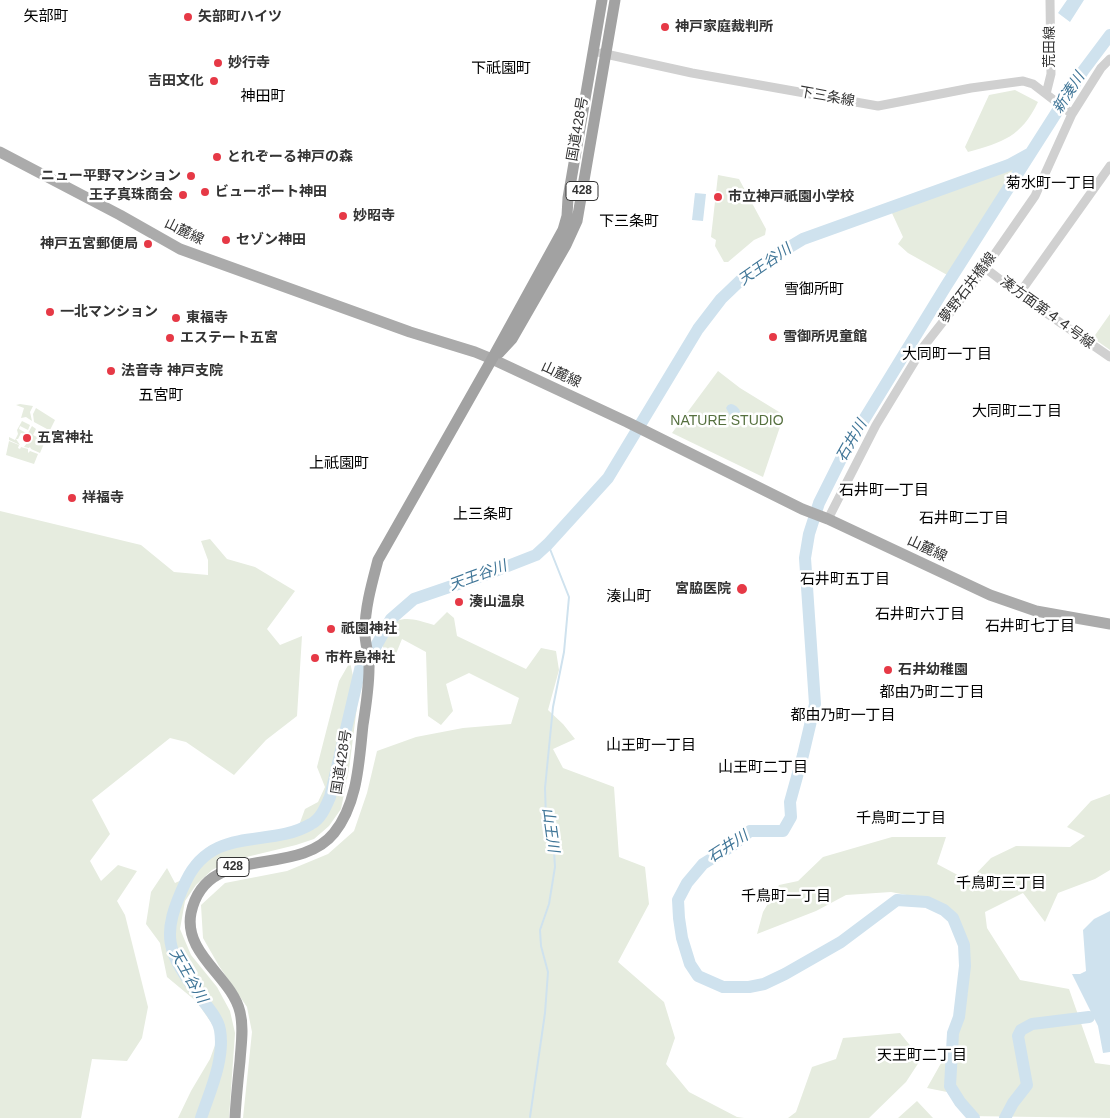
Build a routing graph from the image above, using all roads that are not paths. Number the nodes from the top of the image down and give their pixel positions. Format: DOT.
graph roads {
  1 [pos="602,0"];
  2 [pos="615,0"];
  3 [pos="1050,0"];
  4 [pos="593,52"];
  5 [pos="606,54"];
  6 [pos="1110,59"];
  7 [pos="1046,94"];
  8 [pos="1069,112"];
  9 [pos="0,152"];
  10 [pos="1110,166"];
  11 [pos="985,268"];
  12 [pos="1019,294"];
  13 [pos="1110,357"];
  14 [pos="492,359"];
  15 [pos="818,515"];
  16 [pos="1110,624"];
  17 [pos="235,1118"];
  1 -- 4 [label="highway, 国道428号 / 428"];
  2 -- 5 [label="highway, 国道428号 / 428"];
  3 -- 7 [label="street, 荒田線"];
  4 -- 5 [label="street, 下三条線"];
  4 -- 14 [label="highway, 国道428号 / 428"];
  5 -- 7 [label="street, 下三条線"];
  5 -- 14 [label="highway, 国道428号 / 428"];
  6 -- 8 [label="street, 夢野石井橋線"];
  7 -- 8 [label="street, 下三条線"];
  8 -- 11 [label="street, 夢野石井橋線"];
  9 -- 14 [label="main road, 山麓線"];
  10 -- 12 [label="street"];
  11 -- 12 [label="street, 湊方面第４４号線"];
  11 -- 15 [label="street, 夢野石井橋線"];
  12 -- 13 [label="street, 湊方面第４４号線"];
  14 -- 15 [label="main road, 山麓線"];
  14 -- 17 [label="highway, 国道428号 / 428"];
  15 -- 16 [label="main road, 山麓線"];
}
